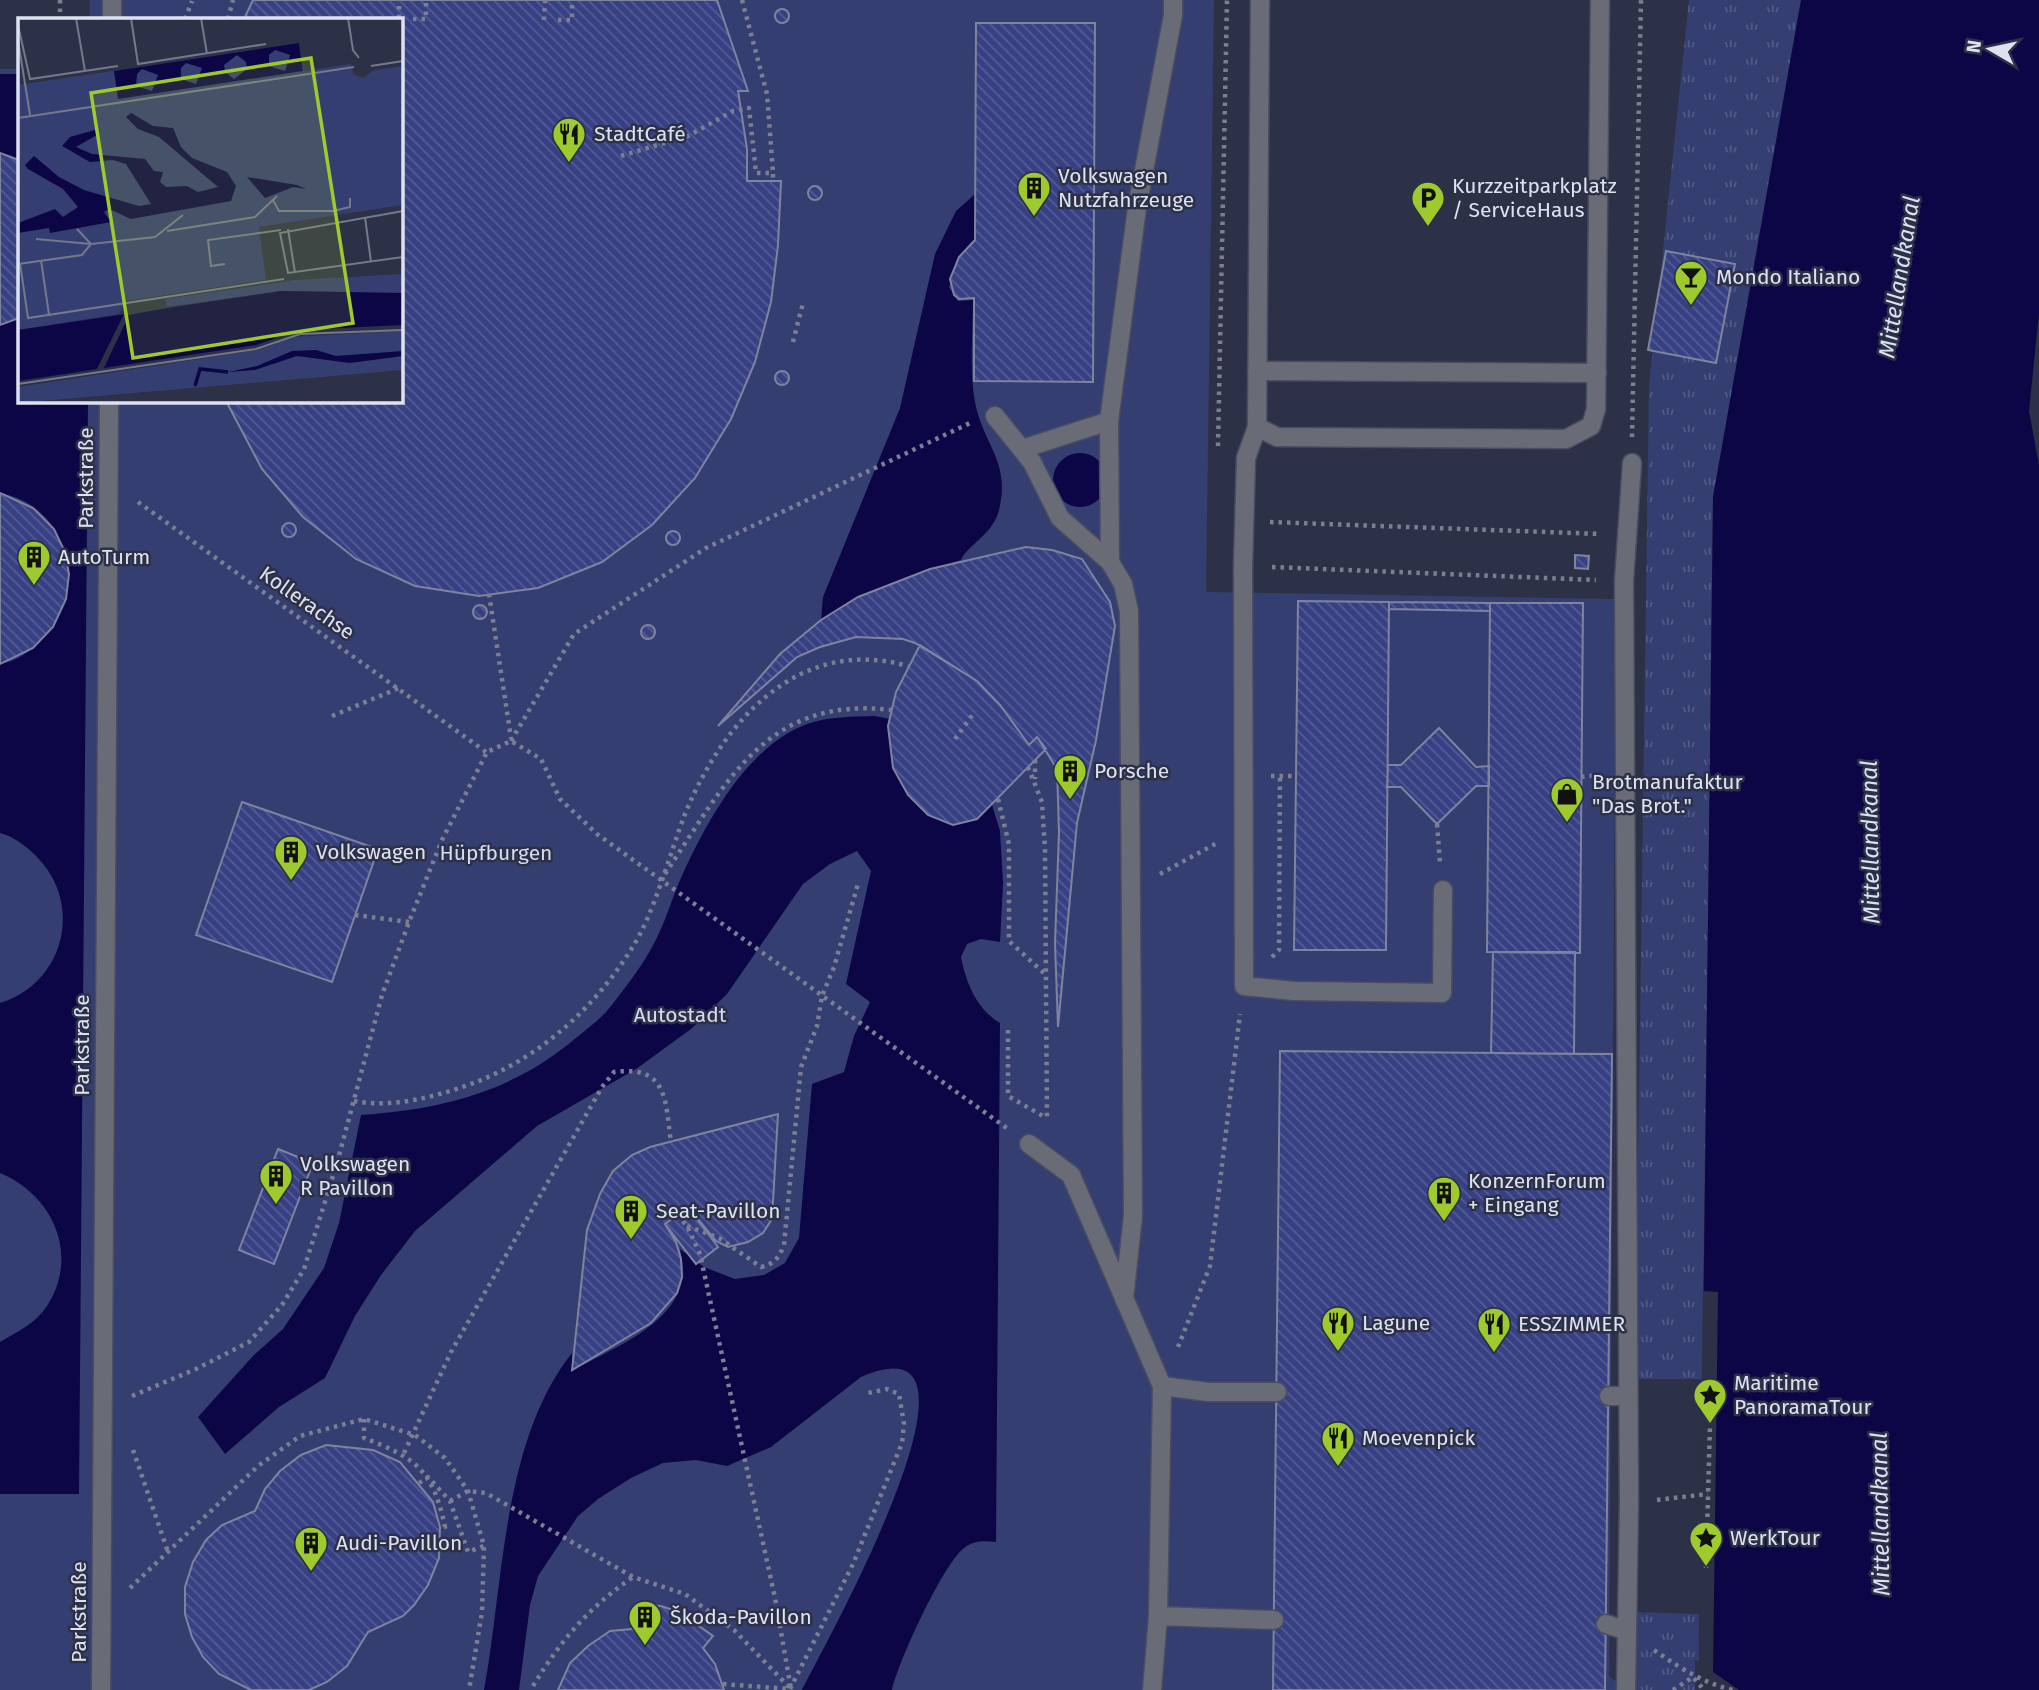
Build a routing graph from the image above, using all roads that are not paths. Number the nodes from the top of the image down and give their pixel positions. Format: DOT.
graph roads {
  1 [pos="112,0"];
  2 [pos="1172,0"];
  3 [pos="1260,0"];
  4 [pos="1600,0"];
  5 [pos="112,18"];
  6 [pos="1257,371"];
  7 [pos="1597,373"];
  8 [pos="109,402"];
  9 [pos="987,418"];
  10 [pos="1109,421"];
  11 [pos="1257,427"];
  12 [pos="1022,449"];
  13 [pos="1632,463"];
  14 [pos="1110,562"];
  15 [pos="1443,890"];
  16 [pos="1029,1144"];
  17 [pos="1124,1299"];
  18 [pos="1162,1386"];
  19 [pos="1277,1392"];
  20 [pos="1609,1396"];
  21 [pos="1627,1396"];
  22 [pos="1158,1616"];
  23 [pos="1275,1620"];
  24 [pos="1606,1624"];
  25 [pos="1628,1631"];
  26 [pos="101,1690"];
  27 [pos="1152,1690"];
  28 [pos="1626,1690"];
  1 -- 5 [label="street"];
  2 -- 10 [label="street"];
  3 -- 6 [label="street"];
  4 -- 7 [label="street"];
  6 -- 7 [label="street"];
  6 -- 11 [label="street"];
  7 -- 11 [label="street"];
  8 -- 26 [label="street, Parkstraße"];
  9 -- 12 [label="street"];
  10 -- 12 [label="street"];
  10 -- 14 [label="street"];
  11 -- 15 [label="street"];
  12 -- 14 [label="street"];
  13 -- 21 [label="street"];
  14 -- 17 [label="street"];
  16 -- 17 [label="street"];
  17 -- 18 [label="street"];
  18 -- 19 [label="street"];
  18 -- 22 [label="street"];
  20 -- 21 [label="street"];
  21 -- 25 [label="street"];
  22 -- 23 [label="street"];
  22 -- 27 [label="street"];
  24 -- 25 [label="street"];
  25 -- 28 [label="street"];
}
